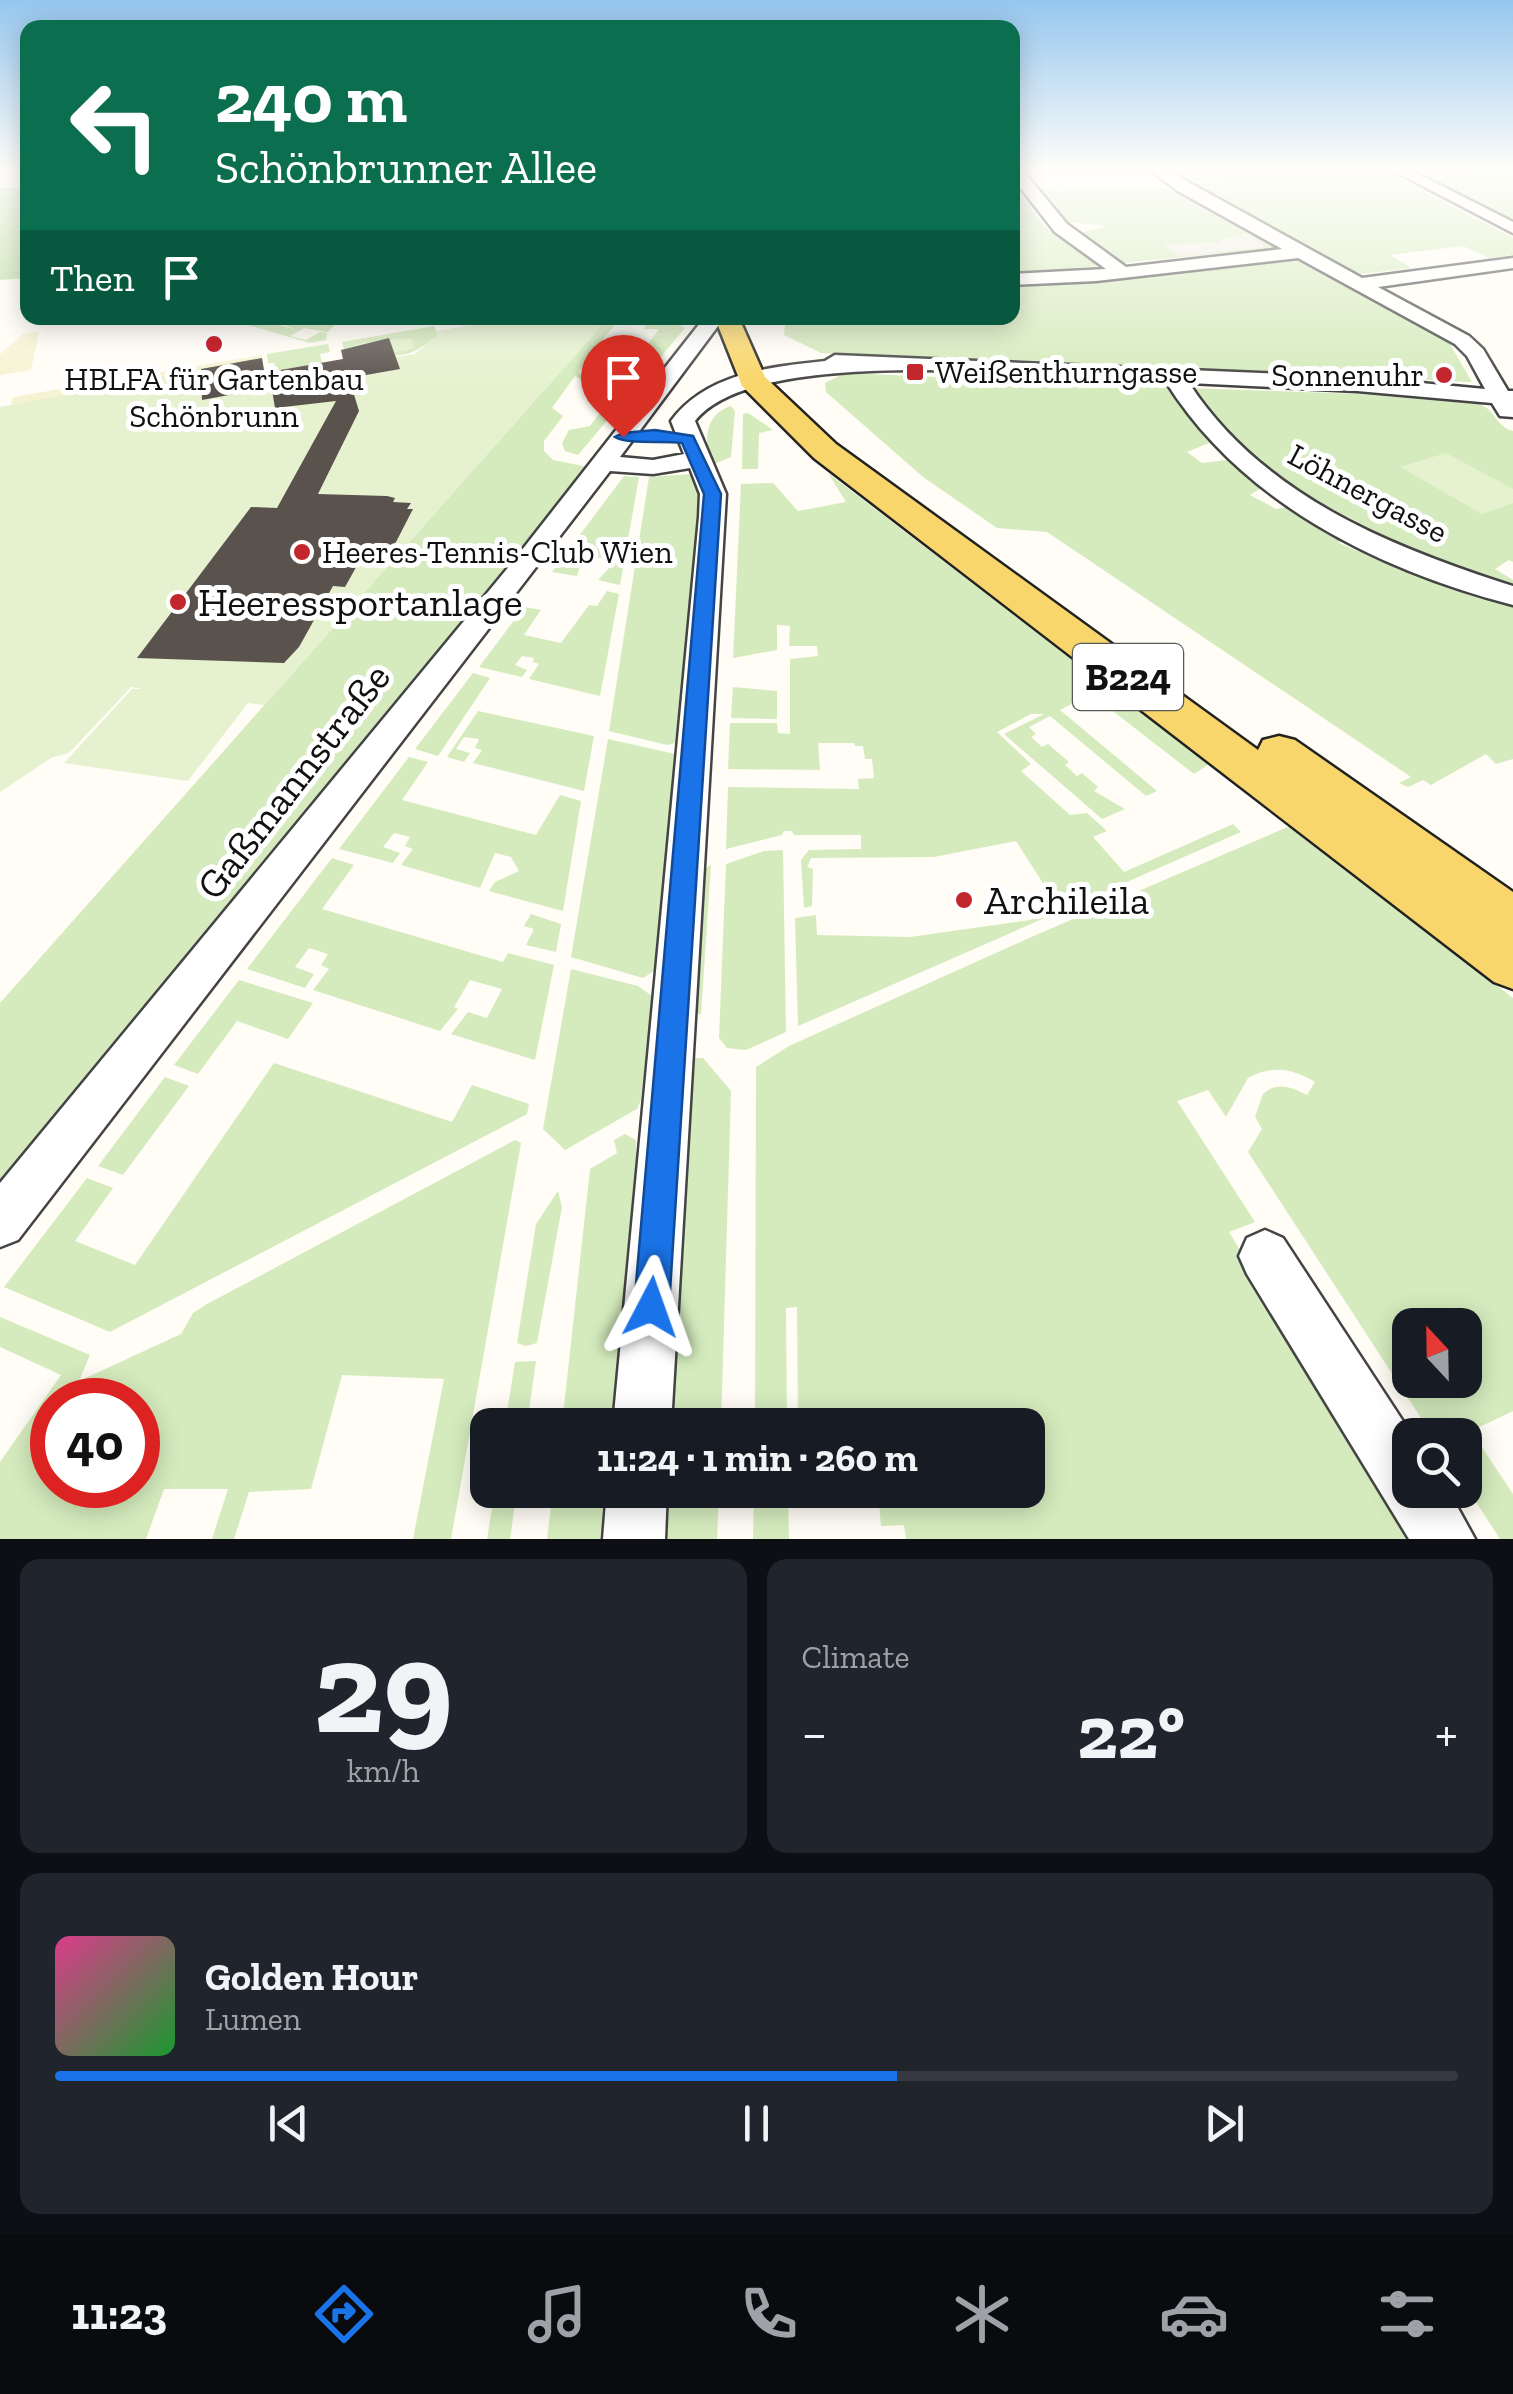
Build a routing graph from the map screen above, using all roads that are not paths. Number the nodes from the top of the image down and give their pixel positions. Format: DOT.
graph roads {
  1 [pos="1082,243"];
  2 [pos="1284,243"];
  3 [pos="1301,252"];
  4 [pos="1513,263"];
  5 [pos="1124,273"];
  6 [pos="1020,280"];
  7 [pos="1358,284"];
  8 [pos="709,325"];
  9 [pos="730,325"];
  10 [pos="752,325"];
  11 [pos="746,368"];
  12 [pos="1174,377"];
  13 [pos="656,394"];
  14 [pos="1506,397"];
  15 [pos="1513,418"];
  16 [pos="693,449"];
  17 [pos="613,450"];
  18 [pos="1513,596"];
  19 [pos="1513,920"];
  20 [pos="1513,965"];
  21 [pos="0,1222"];
  22 [pos="1265,1256"];
  23 [pos="643,1408"];
  24 [pos="1392,1456"];
  25 [pos="636,1508"];
  26 [pos="1425,1508"];
  27 [pos="634,1539"];
  28 [pos="1444,1539"];
  1 -- 5 [label="street"];
  2 -- 3 [label="street"];
  3 -- 5 [label="street"];
  3 -- 7 [label="street"];
  4 -- 7 [label="street"];
  5 -- 6 [label="street"];
  7 -- 14 [label="street"];
  8 -- 13 [label="street, Gaßmannstraße"];
  9 -- 11 [label="main road, B224"];
  10 -- 11 [label="main road, B224"];
  11 -- 12 [label="street"];
  11 -- 13 [label="street, Gaßmannstraße"];
  11 -- 16 [label="street"];
  11 -- 19 [label="main road, B224"];
  11 -- 20 [label="main road, B224"];
  12 -- 14 [label="street"];
  12 -- 18 [label="street, Löhnergasse"];
  13 -- 17 [label="street, Gaßmannstraße"];
  14 -- 15 [label="street"];
  16 -- 17 [label="street"];
  16 -- 23 [label="street"];
  17 -- 21 [label="street, Gaßmannstraße"];
  22 -- 24 [label="street"];
  25 -- 27 [label="street"];
  26 -- 28 [label="street"];
}
